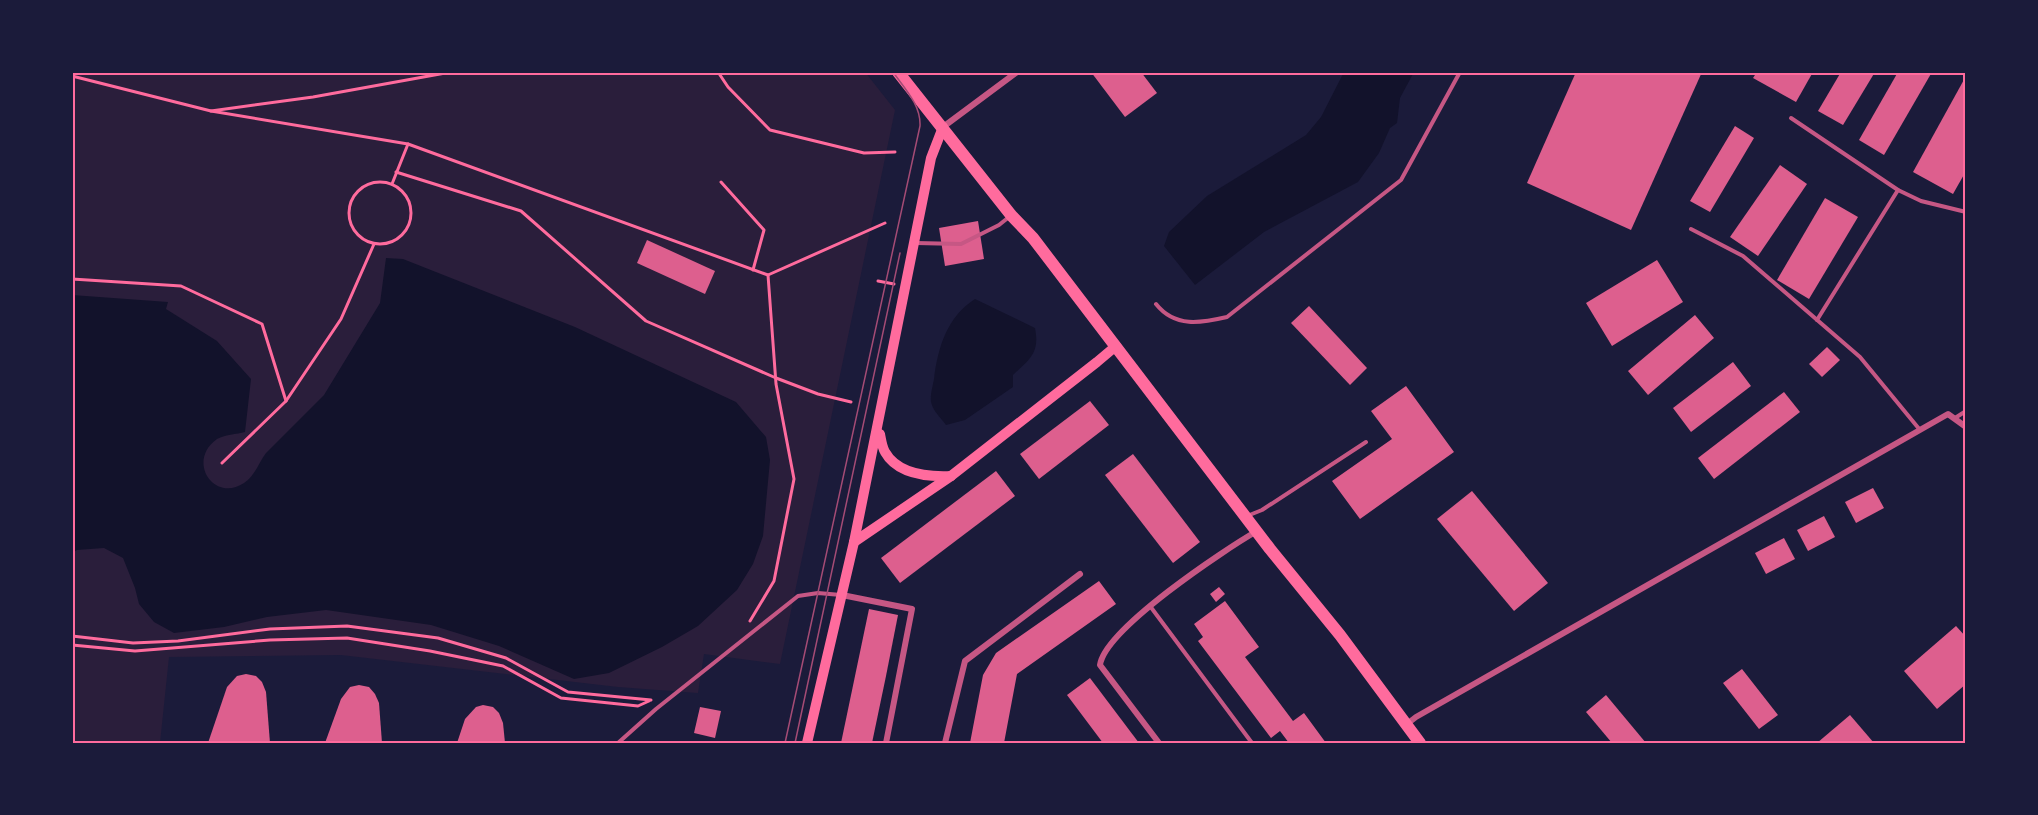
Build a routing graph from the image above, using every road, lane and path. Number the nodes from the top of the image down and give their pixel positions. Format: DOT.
graph roads {
  1 [pos="451,72"];
  2 [pos="718,72"];
  3 [pos="898,72"];
  4 [pos="1017,72"];
  5 [pos="1460,72"];
  6 [pos="72,76"];
  7 [pos="211,111"];
  8 [pos="1791,118"];
  9 [pos="943,127"];
  10 [pos="408,144"];
  11 [pos="895,152"];
  12 [pos="396,172"];
  13 [pos="721,182"];
  14 [pos="392,185"];
  15 [pos="1898,190"];
  16 [pos="1966,212"];
  17 [pos="1011,215"];
  18 [pos="885,223"];
  19 [pos="1691,229"];
  20 [pos="915,243"];
  21 [pos="374,244"];
  22 [pos="753,270"];
  23 [pos="768,275"];
  24 [pos="72,279"];
  25 [pos="878,281"];
  26 [pos="897,285"];
  27 [pos="1156,304"];
  28 [pos="1817,320"];
  29 [pos="1116,346"];
  30 [pos="776,378"];
  31 [pos="286,401"];
  32 [pos="850,402"];
  33 [pos="1966,411"];
  34 [pos="1951,417"];
  35 [pos="1966,427"];
  36 [pos="1920,430"];
  37 [pos="877,433"];
  38 [pos="1366,442"];
  39 [pos="222,463"];
  40 [pos="951,476"];
  41 [pos="1246,517"];
  42 [pos="1257,531"];
  43 [pos="854,542"];
  44 [pos="1080,574"];
  45 [pos="842,595"];
  46 [pos="1150,606"];
  47 [pos="745,629"];
  48 [pos="72,636"];
  49 [pos="72,645"];
  50 [pos="1407,724"];
  51 [pos="618,743"];
  52 [pos="807,743"];
  53 [pos="886,743"];
  54 [pos="945,743"];
  55 [pos="1159,743"];
  56 [pos="1252,743"];
  57 [pos="1420,743"];
  1 -- 7 [label="path"];
  2 -- 11 [label="path"];
  3 -- 9 [label="main road"];
  4 -- 9 [label="street"];
  5 -- 27 [label="lane"];
  6 -- 7 [label="path"];
  7 -- 10 [label="path"];
  8 -- 15 [label="lane"];
  9 -- 17 [label="main road"];
  9 -- 20 [label="main road"];
  10 -- 12 [label="path"];
  10 -- 22 [label="path"];
  12 -- 14 [label="path"];
  12 -- 30 [label="path"];
  13 -- 22 [label="path"];
  14 -- 21 [label="path"];
  14 -- 21 [label="path"];
  15 -- 16 [label="lane"];
  15 -- 28 [label="lane"];
  17 -- 20 [label="lane"];
  17 -- 29 [label="main road"];
  18 -- 23 [label="path"];
  19 -- 28 [label="lane"];
  20 -- 37 [label="main road"];
  21 -- 31 [label="path"];
  22 -- 23 [label="path"];
  23 -- 30 [label="path"];
  24 -- 31 [label="path"];
  25 -- 26 [label="path"];
  28 -- 36 [label="lane"];
  29 -- 40 [label="main road"];
  29 -- 41 [label="main road"];
  30 -- 32 [label="path"];
  30 -- 47 [label="path"];
  31 -- 39 [label="path"];
  33 -- 34 [label="lane"];
  34 -- 35 [label="street"];
  34 -- 36 [label="street"];
  36 -- 50 [label="street"];
  37 -- 40 [label="main road"];
  37 -- 43 [label="main road"];
  38 -- 41 [label="lane"];
  40 -- 43 [label="main road"];
  41 -- 42 [label="main road"];
  42 -- 46 [label="street"];
  42 -- 50 [label="main road"];
  43 -- 45 [label="main road"];
  44 -- 54 [label="street"];
  45 -- 51 [label="lane"];
  45 -- 52 [label="main road"];
  45 -- 53 [label="street"];
  46 -- 55 [label="street"];
  46 -- 56 [label="lane"];
  48 -- 49 [label="path"];
  50 -- 57 [label="main road"];
}
